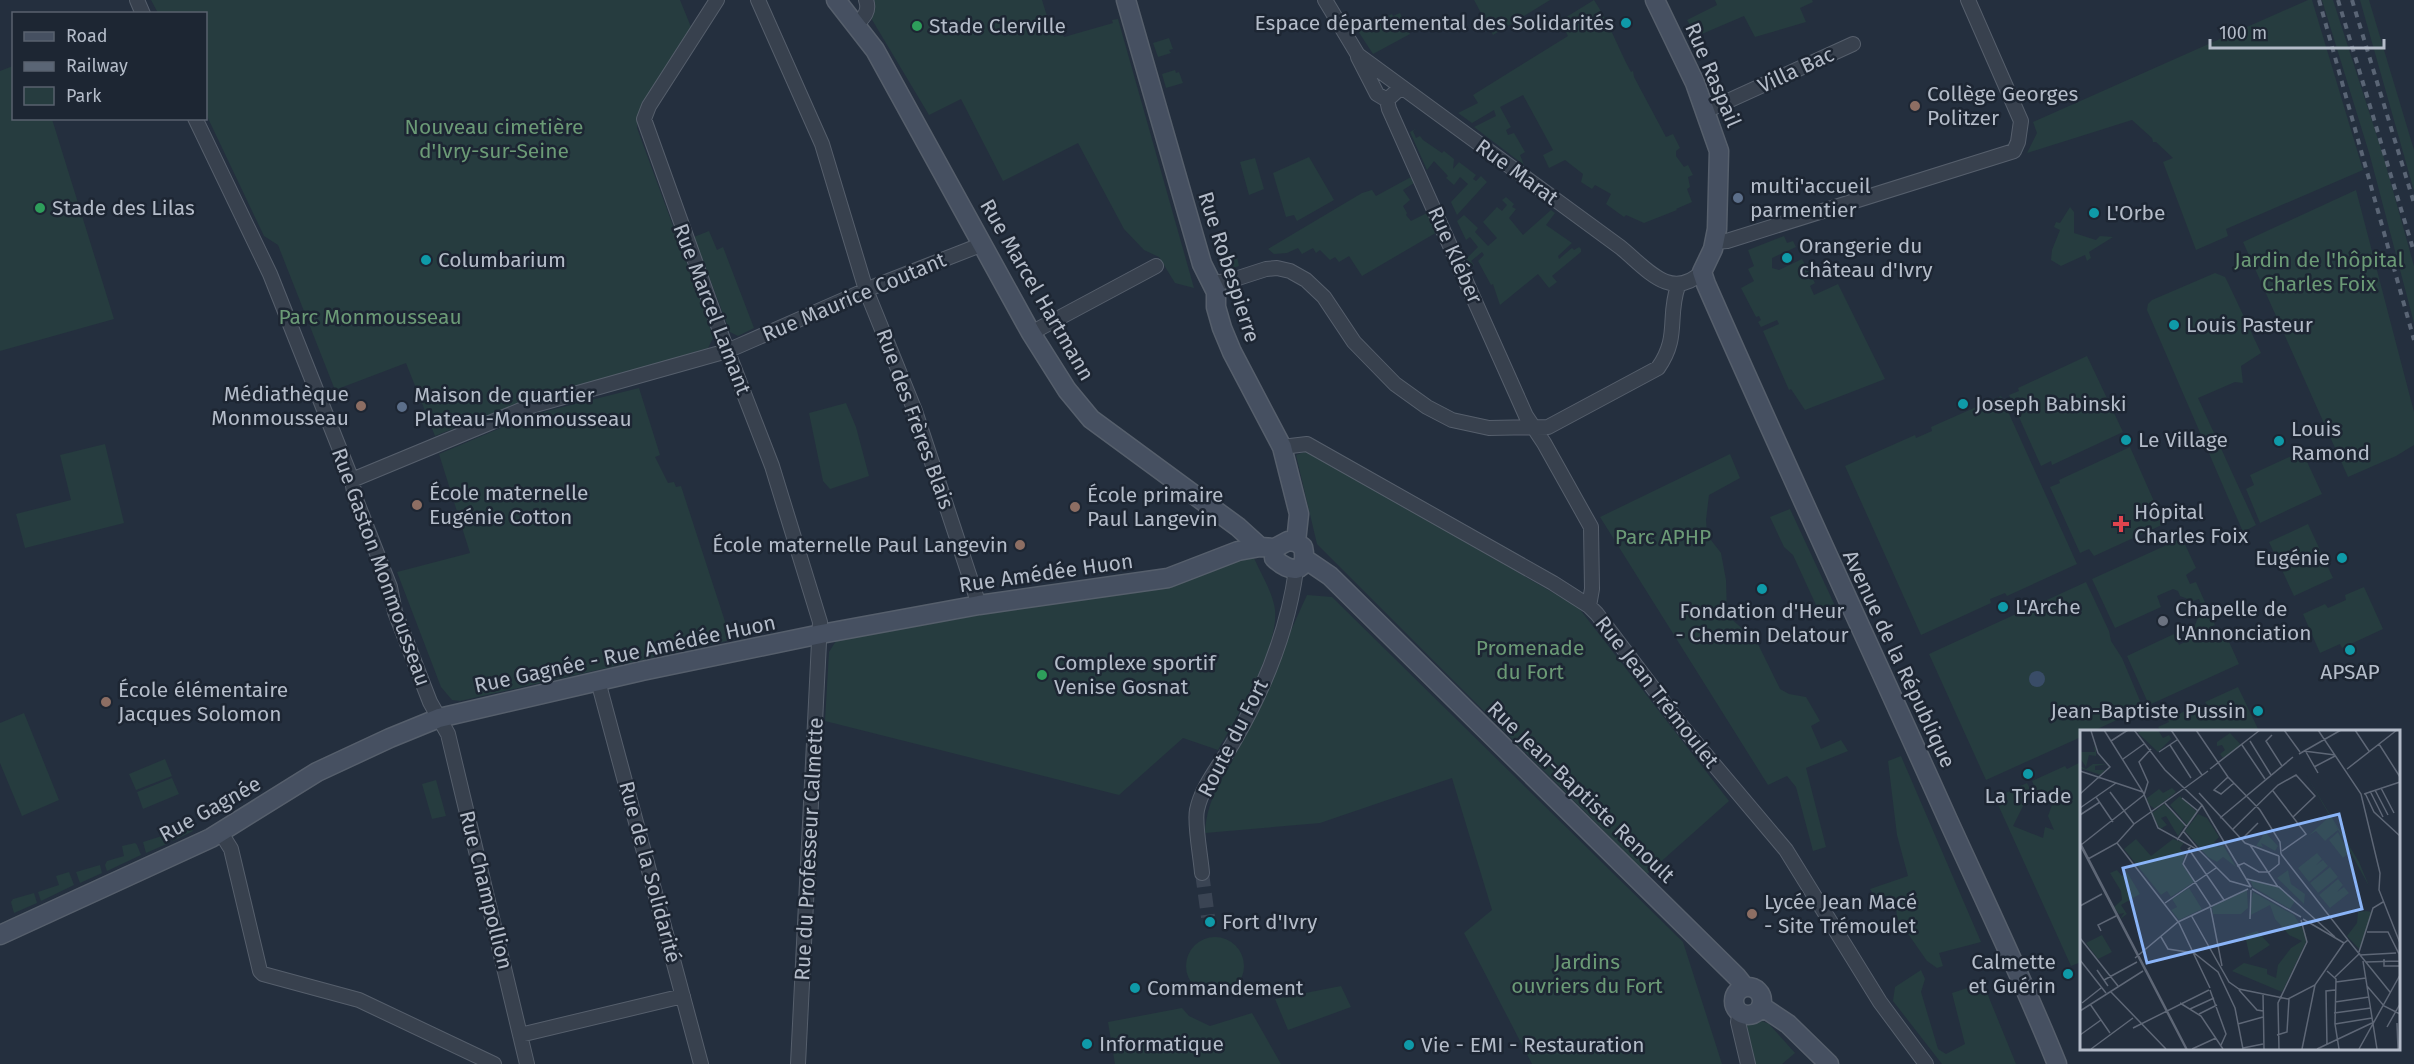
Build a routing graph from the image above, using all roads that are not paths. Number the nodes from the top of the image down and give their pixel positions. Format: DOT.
graph roads {
  1 [pos="717,0"];
  2 [pos="758,0"];
  3 [pos="836,0"];
  4 [pos="866,0"];
  5 [pos="1126,0"];
  6 [pos="1655,0"];
  7 [pos="1968,0"];
  8 [pos="1327,1"];
  9 [pos="857,24"];
  10 [pos="1853,44"];
  11 [pos="1358,55"];
  12 [pos="1404,90"];
  13 [pos="1387,100"];
  14 [pos="1706,111"];
  15 [pos="196,120"];
  16 [pos="1715,242"];
  17 [pos="983,244"];
  18 [pos="1156,266"];
  19 [pos="1702,272"];
  20 [pos="1210,282"];
  21 [pos="1678,286"];
  22 [pos="866,290"];
  23 [pos="1031,333"];
  24 [pos="727,351"];
  25 [pos="1532,428"];
  26 [pos="1282,447"];
  27 [pos="351,480"];
  28 [pos="1296,542"];
  29 [pos="1268,547"];
  30 [pos="1300,564"];
  31 [pos="979,605"];
  32 [pos="1589,606"];
  33 [pos="821,634"];
  34 [pos="598,681"];
  35 [pos="439,718"];
  36 [pos="221,833"];
  37 [pos="1202,873"];
  38 [pos="0,935"];
  39 [pos="1745,987"];
  40 [pos="683,996"];
  41 [pos="1761,1006"];
  42 [pos="1740,1011"];
  43 [pos="520,1035"];
  44 [pos="494,1064"];
  45 [pos="527,1064"];
  46 [pos="701,1064"];
  47 [pos="798,1064"];
  48 [pos="1748,1064"];
  49 [pos="1829,1064"];
  50 [pos="1926,1064"];
  51 [pos="2057,1064"];
  1 -- 24 [label="street, Rue Marcel Lamant"];
  2 -- 22 [label="street, Rue des Frères Blais"];
  3 -- 9 [label="street, Rue Marcel Hartmann"];
  4 -- 9 [label="street"];
  5 -- 20 [label="street, Rue Robespierre"];
  6 -- 14 [label="street, Rue Raspail"];
  7 -- 16 [label="street"];
  8 -- 11 [label="street, Rue Marat"];
  9 -- 17 [label="street, Rue Marcel Hartmann"];
  10 -- 14 [label="street, Villa Bac"];
  11 -- 12 [label="street, Rue Marat"];
  11 -- 13 [label="street, Rue Marat"];
  12 -- 13 [label="street"];
  12 -- 21 [label="street, Rue Marat"];
  13 -- 25 [label="street, Rue Kléber"];
  14 -- 16 [label="street, Rue Raspail"];
  15 -- 27 [label="street, Rue Gaston Monmousseau"];
  16 -- 19 [label="street, Rue Raspail"];
  17 -- 22 [label="street, Rue Maurice Coutant"];
  17 -- 23 [label="street, Rue Marcel Hartmann"];
  18 -- 23 [label="street"];
  19 -- 21 [label="street"];
  19 -- 51 [label="street, Avenue de la République"];
  20 -- 25 [label="street"];
  20 -- 26 [label="street, Rue Robespierre"];
  21 -- 25 [label="street"];
  22 -- 24 [label="street, Rue Maurice Coutant"];
  22 -- 31 [label="street, Rue des Frères Blais"];
  23 -- 29 [label="street, Rue Marcel Hartmann"];
  24 -- 27 [label="street, Rue Maurice Coutant"];
  24 -- 33 [label="street, Rue Marcel Lamant"];
  25 -- 32 [label="street, Rue Kléber"];
  26 -- 28 [label="street, Rue Robespierre"];
  26 -- 32 [label="street, Rue Jean Trémoulet"];
  27 -- 35 [label="street, Rue Gaston Monmousseau"];
  28 -- 29 [label="street, Rue Amédée Huon"];
  28 -- 30 [label="street"];
  29 -- 30 [label="street, Rue Marcel Hartmann"];
  29 -- 31 [label="street, Rue Amédée Huon"];
  30 -- 37 [label="street, Route du Fort"];
  30 -- 39 [label="street, Rue Jean-Baptiste Renoult"];
  31 -- 33 [label="street, Rue Amédée Huon"];
  32 -- 50 [label="street, Rue Jean Trémoulet"];
  33 -- 34 [label="street, Rue Gagnée - Rue Amédée Huon"];
  33 -- 47 [label="street, Rue du Professeur Calmette"];
  34 -- 35 [label="street, Rue Gagnée - Rue Amédée Huon"];
  34 -- 40 [label="street, Rue de la Solidarité"];
  35 -- 36 [label="street, Rue Gagnée"];
  35 -- 43 [label="street, Rue Champollion"];
  36 -- 38 [label="street, Rue Gagnée"];
  36 -- 44 [label="street"];
  39 -- 41 [label="street"];
  39 -- 42 [label="street"];
  40 -- 43 [label="street"];
  40 -- 46 [label="street, Rue de la Solidarité"];
  41 -- 42 [label="street"];
  41 -- 49 [label="street"];
  42 -- 48 [label="street"];
  43 -- 45 [label="street, Rue Champollion"];
}
